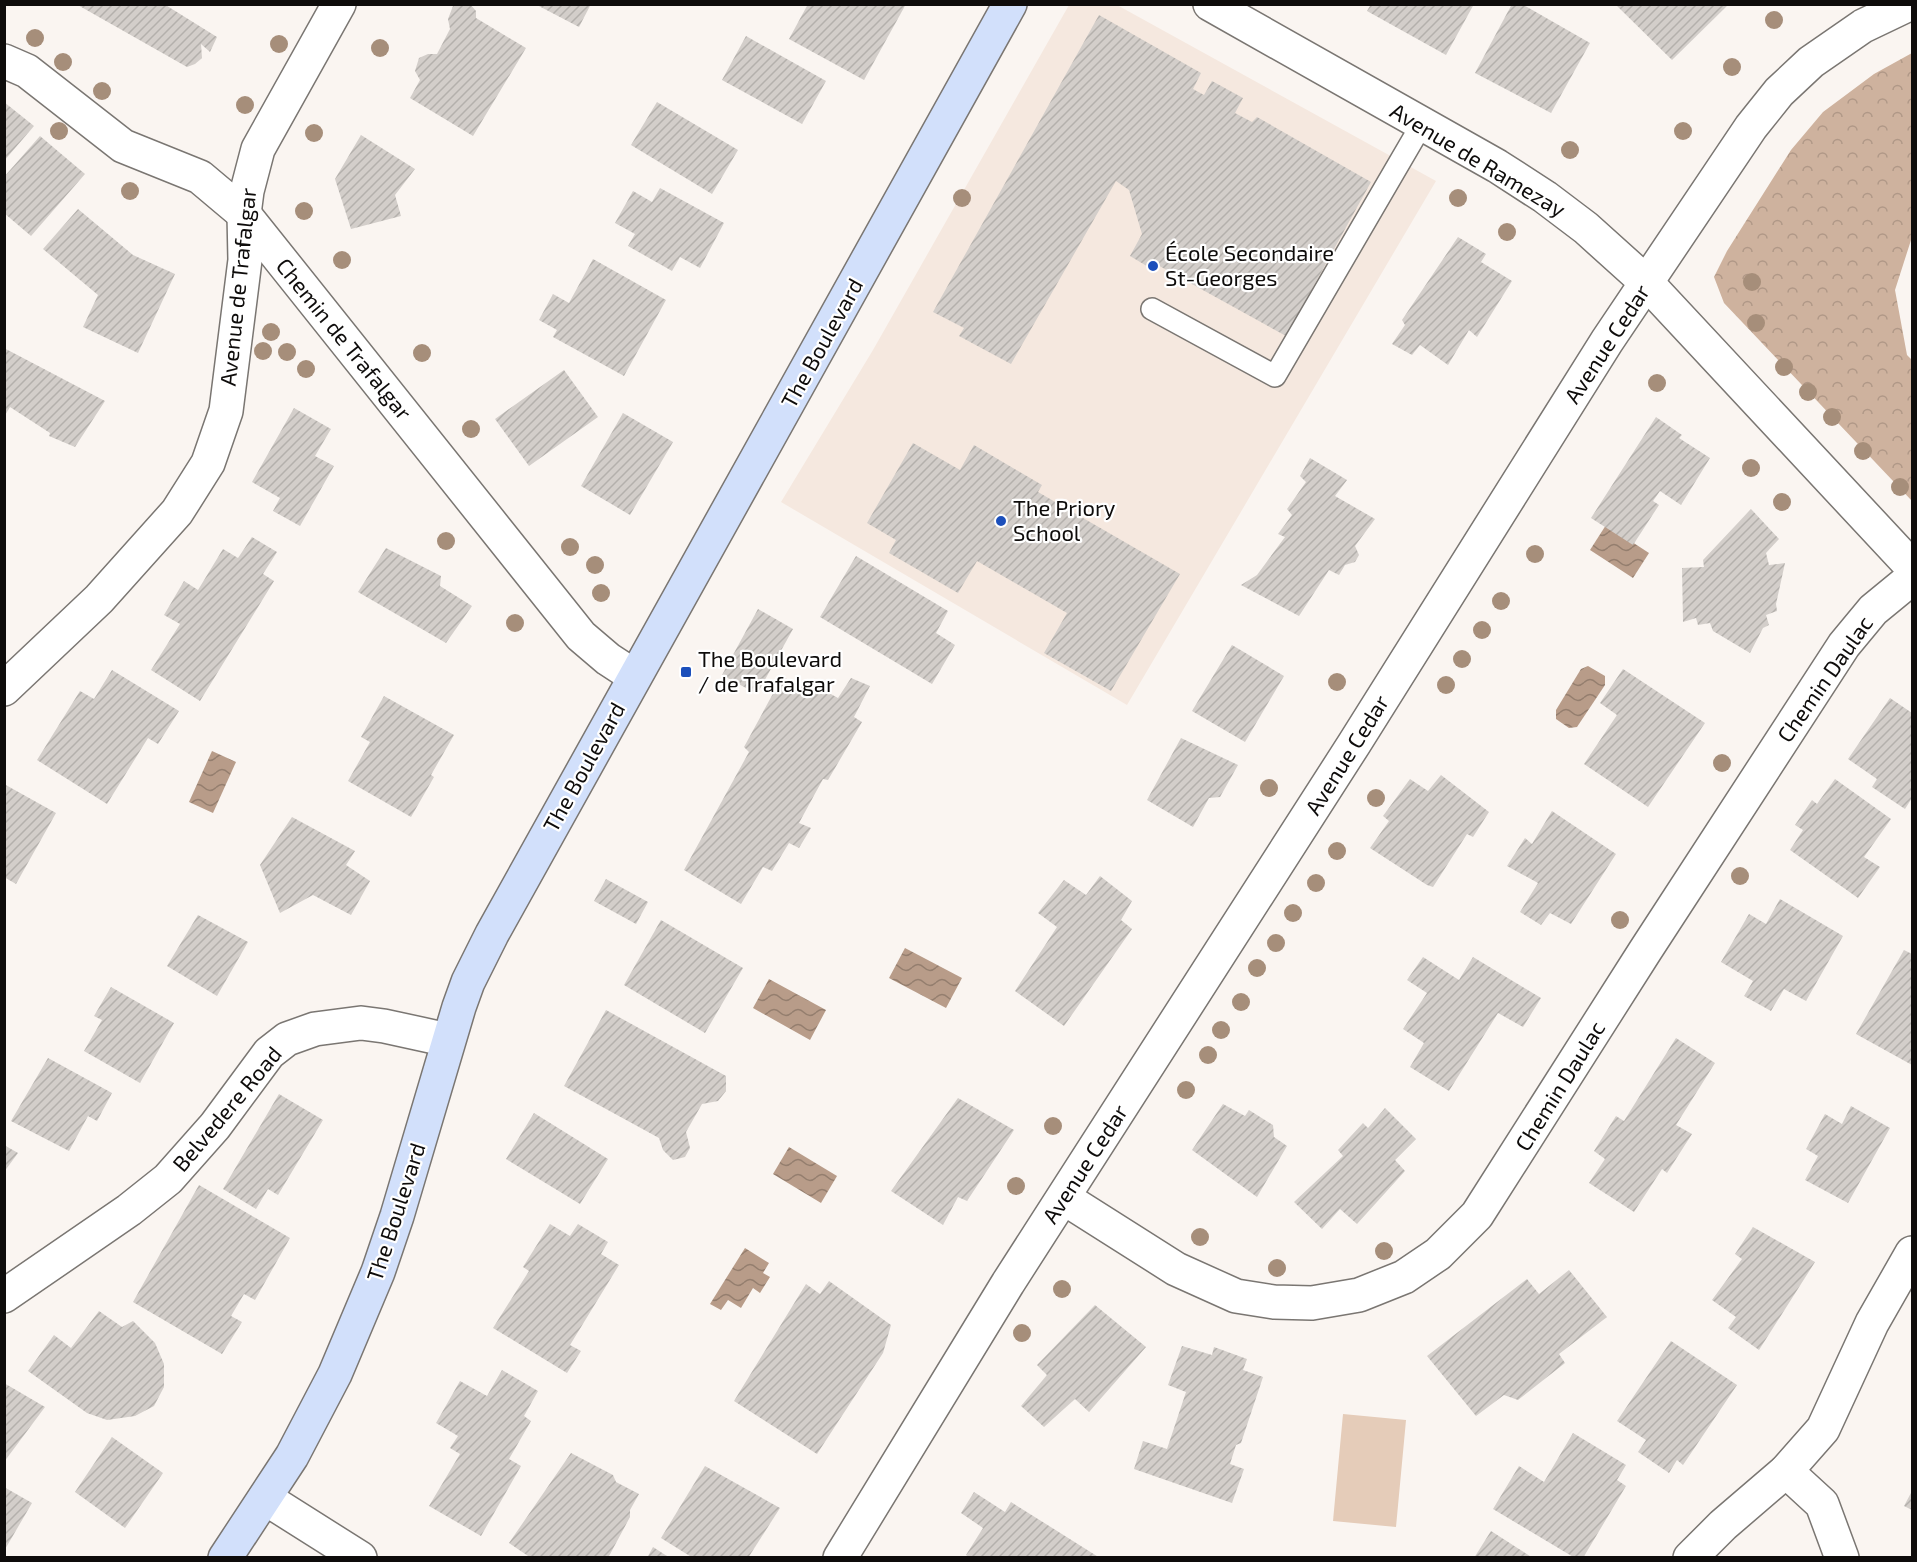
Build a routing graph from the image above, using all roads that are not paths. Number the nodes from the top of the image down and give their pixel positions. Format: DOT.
graph roads {
  1 [pos="339,4"];
  2 [pos="1010,4"];
  3 [pos="1210,4"];
  4 [pos="1909,4"];
  5 [pos="4,61"];
  6 [pos="1422,124"];
  7 [pos="244,214"];
  8 [pos="1647,283"];
  9 [pos="1152,309"];
  10 [pos="1912,567"];
  11 [pos="1912,578"];
  12 [pos="634,676"];
  13 [pos="4,688"];
  14 [pos="448,1040"];
  15 [pos="1064,1198"];
  16 [pos="1912,1254"];
  17 [pos="4,1296"];
  18 [pos="1786,1471"];
  19 [pos="266,1497"];
  20 [pos="225,1557"];
  21 [pos="360,1557"];
  22 [pos="840,1557"];
  23 [pos="1690,1557"];
  24 [pos="1842,1557"];
  1 -- 7 [label="street, Avenue de Trafalgar"];
  2 -- 12 [label="main road, The Boulevard"];
  3 -- 6 [label="street, Avenue de Ramezay"];
  4 -- 8 [label="street, Avenue Cedar"];
  5 -- 7 [label="street, Chemin de Trafalgar"];
  6 -- 8 [label="street, Avenue de Ramezay"];
  6 -- 9 [label="lane"];
  7 -- 12 [label="street, Chemin de Trafalgar"];
  7 -- 13 [label="street, Avenue de Trafalgar"];
  8 -- 10 [label="street, Avenue de Ramezay"];
  8 -- 15 [label="street, Avenue Cedar"];
  11 -- 15 [label="street, Chemin Daulac"];
  12 -- 14 [label="main road, The Boulevard"];
  14 -- 17 [label="street, Belvedere Road"];
  14 -- 19 [label="main road, The Boulevard"];
  15 -- 22 [label="street, Avenue Cedar"];
  16 -- 18 [label="street"];
  18 -- 23 [label="street"];
  18 -- 24 [label="street"];
  19 -- 20 [label="main road, The Boulevard"];
  19 -- 21 [label="street"];
}
